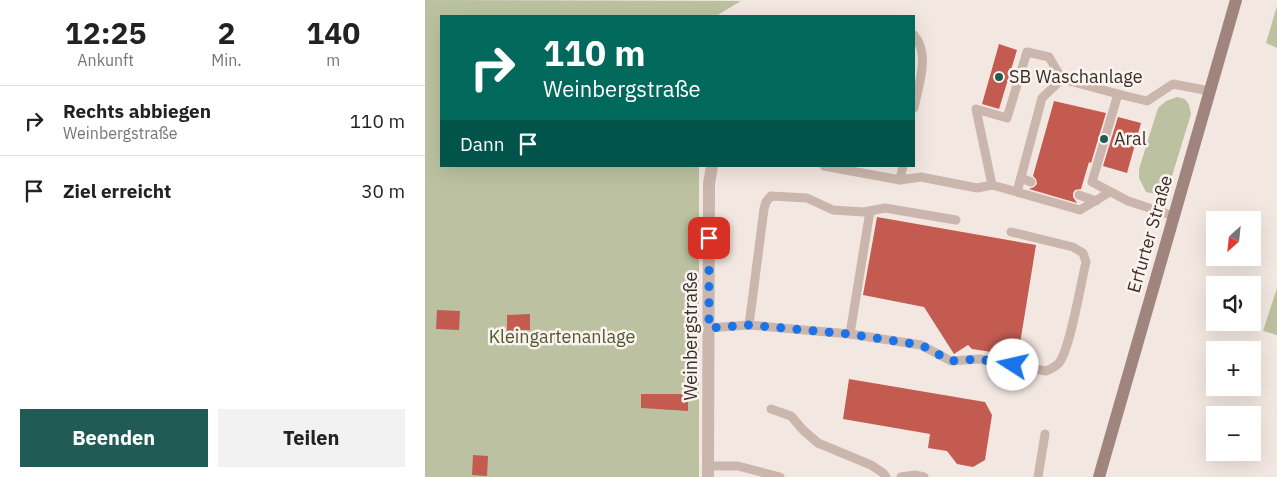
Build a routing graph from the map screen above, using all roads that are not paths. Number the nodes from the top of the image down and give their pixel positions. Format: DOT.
graph roads {
  1 [pos="1236,0"];
  2 [pos="915,36"];
  3 [pos="1062,79"];
  4 [pos="1210,90"];
  5 [pos="1118,94"];
  6 [pos="915,103"];
  7 [pos="712,167"];
  8 [pos="829,167"];
  9 [pos="903,167"];
  10 [pos="1021,178"];
  11 [pos="900,180"];
  12 [pos="1031,182"];
  13 [pos="992,185"];
  14 [pos="1017,192"];
  15 [pos="1110,192"];
  16 [pos="1079,195"];
  17 [pos="1096,200"];
  18 [pos="871,211"];
  19 [pos="1174,216"];
  20 [pos="956,220"];
  21 [pos="1011,232"];
  22 [pos="749,325"];
  23 [pos="709,328"];
  24 [pos="849,334"];
  25 [pos="771,409"];
  26 [pos="1045,434"];
  27 [pos="708,472"];
  28 [pos="780,477"];
  29 [pos="886,477"];
  30 [pos="901,477"];
  31 [pos="924,477"];
  32 [pos="1037,477"];
  33 [pos="1099,477"];
  1 -- 4 [label="main road, Erfurter Straße"];
  2 -- 6 [label="lane"];
  3 -- 5 [label="lane"];
  3 -- 10 [label="lane"];
  3 -- 13 [label="lane"];
  4 -- 5 [label="lane"];
  4 -- 19 [label="main road, Erfurter Straße"];
  5 -- 15 [label="lane"];
  7 -- 23 [label="street, Weinbergstraße"];
  8 -- 11 [label="lane"];
  9 -- 11 [label="lane"];
  10 -- 12 [label="lane"];
  10 -- 14 [label="lane"];
  11 -- 13 [label="lane"];
  13 -- 14 [label="lane"];
  14 -- 17 [label="lane"];
  15 -- 17 [label="lane"];
  15 -- 19 [label="lane"];
  16 -- 17 [label="lane"];
  18 -- 20 [label="lane"];
  18 -- 22 [label="lane"];
  18 -- 24 [label="lane"];
  19 -- 33 [label="main road, Erfurter Straße"];
  21 -- 24 [label="lane"];
  22 -- 23 [label="lane"];
  22 -- 24 [label="lane"];
  23 -- 27 [label="street, Weinbergstraße"];
  25 -- 29 [label="lane"];
  26 -- 32 [label="lane"];
  27 -- 28 [label="lane"];
  30 -- 31 [label="lane"];
}
